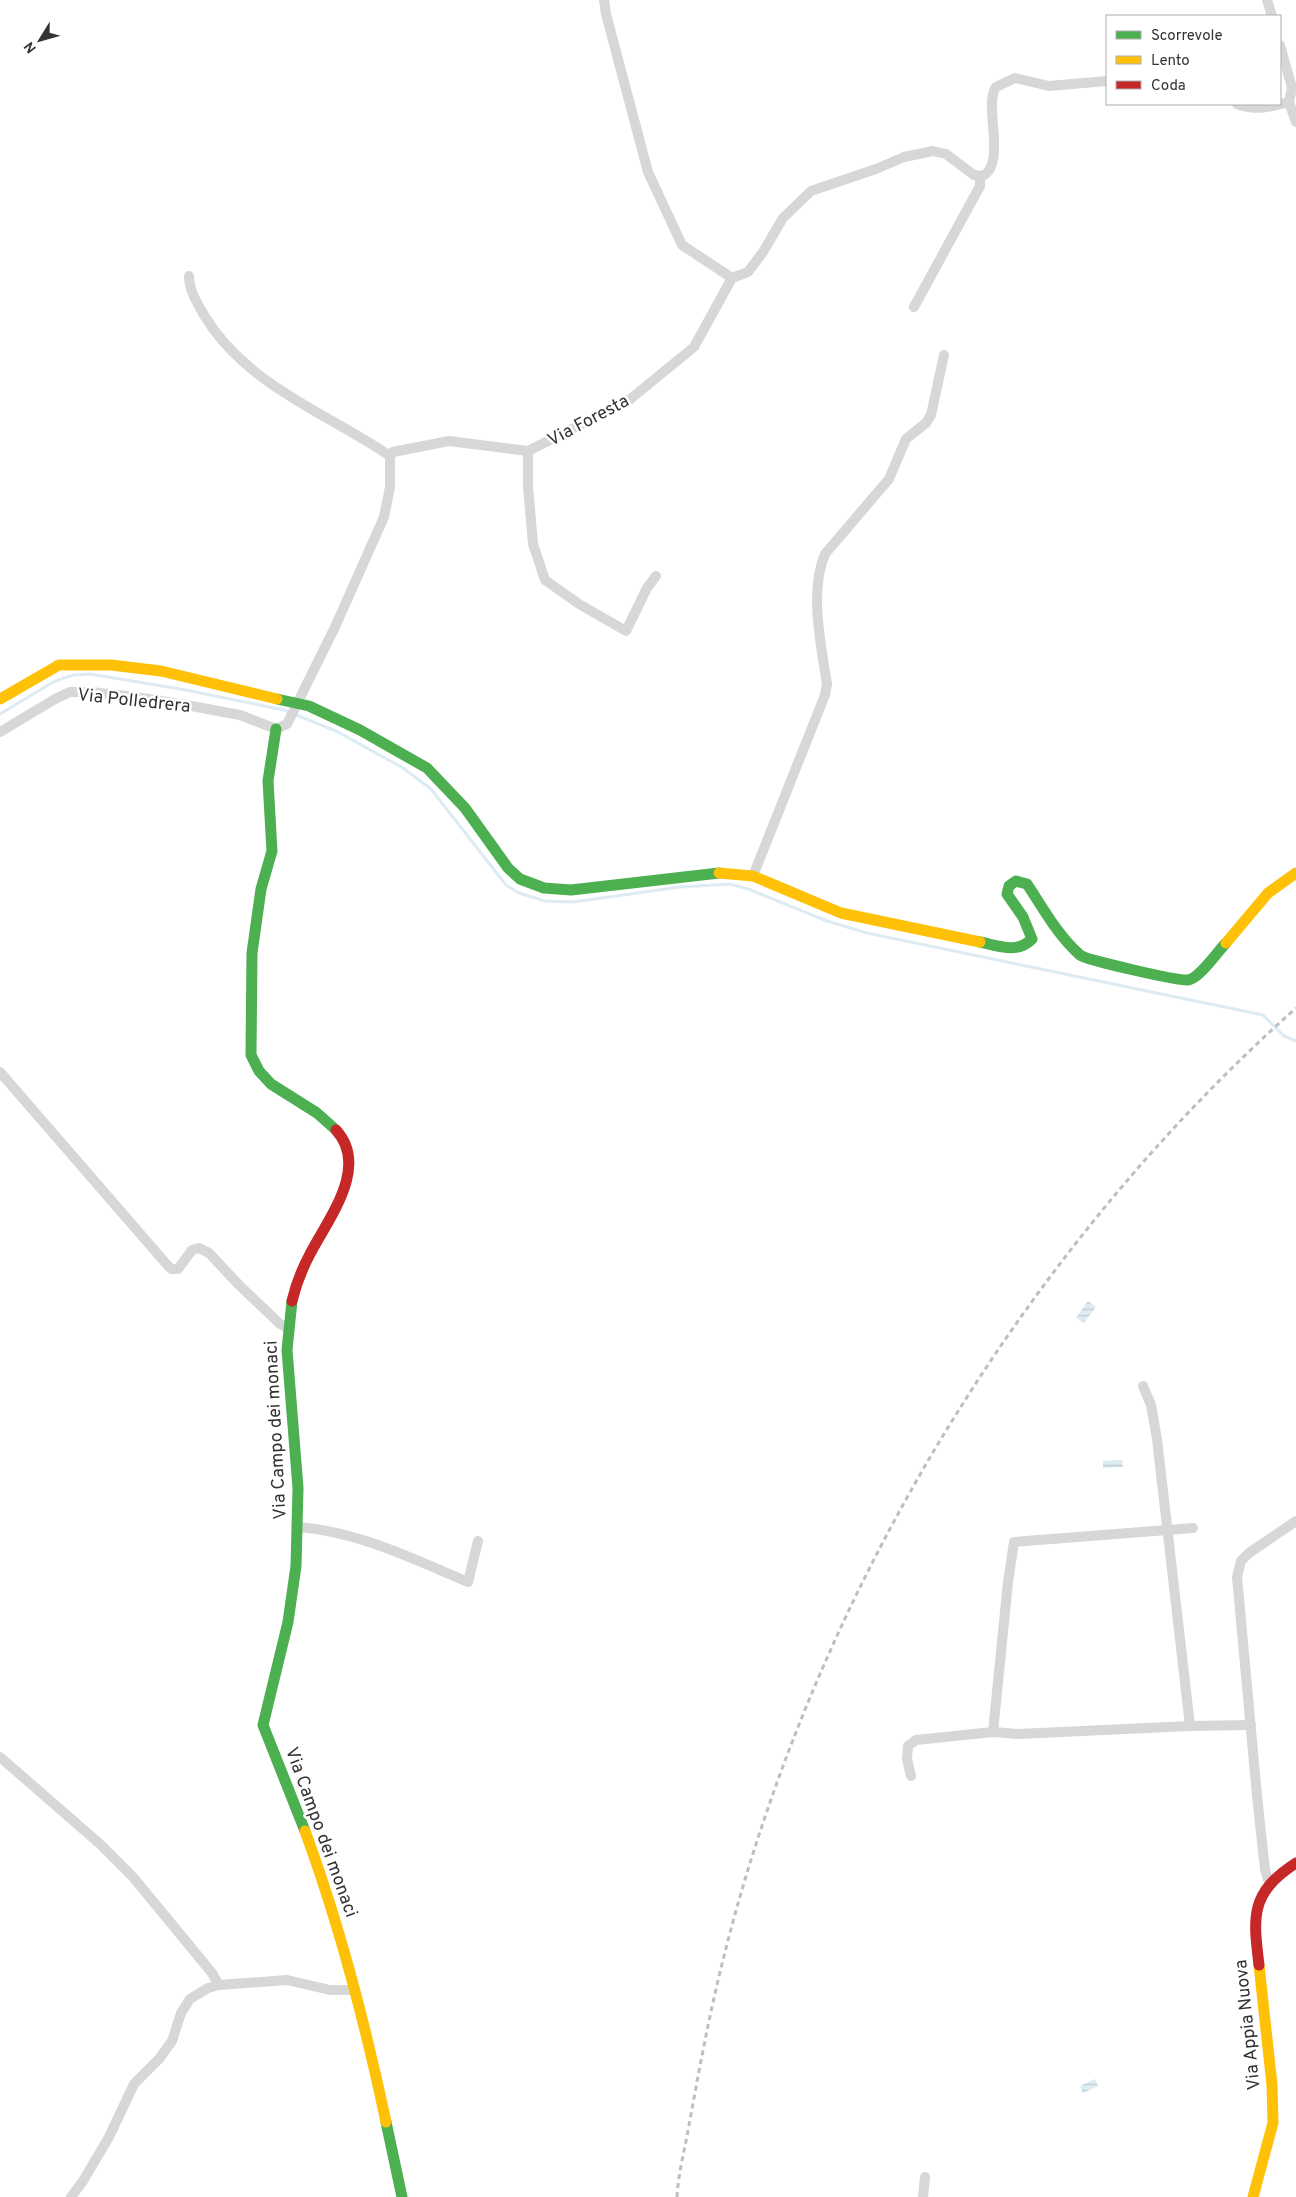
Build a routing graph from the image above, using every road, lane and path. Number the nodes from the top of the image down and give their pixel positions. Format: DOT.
graph roads {
  1 [pos="604,0"];
  2 [pos="1267,0"];
  3 [pos="1272,15"];
  4 [pos="1281,49"];
  5 [pos="1106,82"];
  6 [pos="1289,102"];
  7 [pos="1240,105"];
  8 [pos="1280,105"];
  9 [pos="1281,105"];
  10 [pos="1296,122"];
  11 [pos="980,176"];
  12 [pos="189,276"];
  13 [pos="732,278"];
  14 [pos="914,307"];
  15 [pos="944,355"];
  16 [pos="528,451"];
  17 [pos="390,456"];
  18 [pos="656,576"];
  19 [pos="0,699"];
  20 [pos="297,705"];
  21 [pos="281,726"];
  22 [pos="0,732"];
  23 [pos="1296,873"];
  24 [pos="753,876"];
  25 [pos="0,1072"];
  26 [pos="288,1328"];
  27 [pos="1142,1386"];
  28 [pos="1296,1521"];
  29 [pos="297,1527"];
  30 [pos="1194,1528"];
  31 [pos="1167,1530"];
  32 [pos="478,1542"];
  33 [pos="1251,1725"];
  34 [pos="1190,1726"];
  35 [pos="993,1732"];
  36 [pos="0,1757"];
  37 [pos="911,1776"];
  38 [pos="1296,1863"];
  39 [pos="1270,1883"];
  40 [pos="219,1984"];
  41 [pos="355,1990"];
  42 [pos="925,2177"];
  43 [pos="71,2197"];
  44 [pos="402,2197"];
  45 [pos="923,2197"];
  46 [pos="1253,2197"];
  1 -- 13 [label="street"];
  2 -- 3 [label="street"];
  4 -- 6 [label="street"];
  5 -- 11 [label="street"];
  6 -- 9 [label="street"];
  6 -- 10 [label="street"];
  7 -- 8 [label="street"];
  11 -- 13 [label="street"];
  11 -- 14 [label="street"];
  12 -- 17 [label="street"];
  13 -- 16 [label="street, Via Foresta"];
  15 -- 24 [label="street"];
  16 -- 17 [label="street, Via Foresta"];
  16 -- 18 [label="street"];
  17 -- 20 [label="street"];
  19 -- 20 [label="street"];
  20 -- 21 [label="street"];
  20 -- 24 [label="street"];
  21 -- 22 [label="street, Via Polledrera"];
  21 -- 26 [label="street, Via Campo dei monaci"];
  23 -- 24 [label="street"];
  25 -- 26 [label="street"];
  26 -- 29 [label="street, Via Campo dei monaci"];
  27 -- 31 [label="street"];
  28 -- 33 [label="street"];
  29 -- 32 [label="street"];
  29 -- 41 [label="street, Via Campo dei monaci"];
  30 -- 31 [label="street"];
  31 -- 34 [label="street"];
  31 -- 35 [label="street"];
  33 -- 34 [label="street"];
  33 -- 39 [label="street"];
  34 -- 35 [label="street"];
  35 -- 37 [label="street"];
  36 -- 40 [label="street"];
  38 -- 39 [label="street, Via Appia Nuova"];
  39 -- 46 [label="street, Via Appia Nuova"];
  40 -- 41 [label="street"];
  40 -- 43 [label="street"];
  41 -- 44 [label="street, Via Campo dei monaci"];
  42 -- 45 [label="street"];
}
